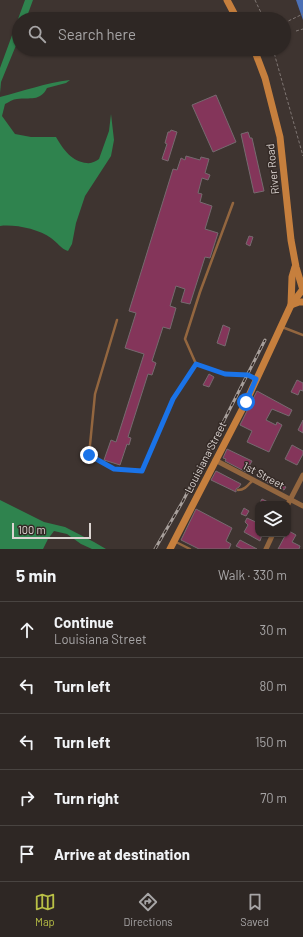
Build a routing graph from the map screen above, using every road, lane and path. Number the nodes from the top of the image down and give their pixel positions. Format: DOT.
graph roads {
  1 [pos="227,0"];
  2 [pos="255,0"];
  3 [pos="233,12"];
  4 [pos="261,12"];
  5 [pos="303,14"];
  6 [pos="291,20"];
  7 [pos="303,29"];
  8 [pos="296,31"];
  9 [pos="257,56"];
  10 [pos="275,56"];
  11 [pos="303,156"];
  12 [pos="233,203"];
  13 [pos="296,267"];
  14 [pos="303,289"];
  15 [pos="303,302"];
  16 [pos="291,305"];
  17 [pos="117,320"];
  18 [pos="281,326"];
  19 [pos="303,335"];
  20 [pos="196,364"];
  21 [pos="256,379"];
  22 [pos="215,460"];
  23 [pos="303,475"];
  24 [pos="253,480"];
  25 [pos="238,490"];
  26 [pos="287,501"];
  27 [pos="290,501"];
  28 [pos="291,503"];
  29 [pos="303,506"];
  30 [pos="272,537"];
  31 [pos="174,540"];
  32 [pos="170,549"];
  33 [pos="190,549"];
  34 [pos="266,549"];
  1 -- 3 [label="main road"];
  2 -- 4 [label="path"];
  5 -- 6 [label="path"];
  7 -- 8 [label="path"];
  9 -- 13 [label="main road, River Road"];
  10 -- 11 [label="path"];
  12 -- 20 [label="lane"];
  13 -- 14 [label="main road, River Road"];
  13 -- 16 [label="main road"];
  14 -- 16 [label="main road, Louisiana Street"];
  15 -- 16 [label="main road"];
  16 -- 18 [label="main road, Louisiana Street"];
  17 -- 20 [label="lane"];
  18 -- 19 [label="lane"];
  18 -- 21 [label="main road, Louisiana Street"];
  20 -- 21 [label="lane"];
  21 -- 22 [label="main road, Louisiana Street"];
  22 -- 24 [label="street, 1st Street"];
  22 -- 31 [label="main road, Louisiana Street"];
  23 -- 27 [label="street"];
  24 -- 25 [label="lane"];
  24 -- 26 [label="street, 1st Street"];
  28 -- 29 [label="street, 1st Street"];
  30 -- 34 [label="street"];
  31 -- 32 [label="main road, Louisiana Street"];
  31 -- 33 [label="lane"];
}
